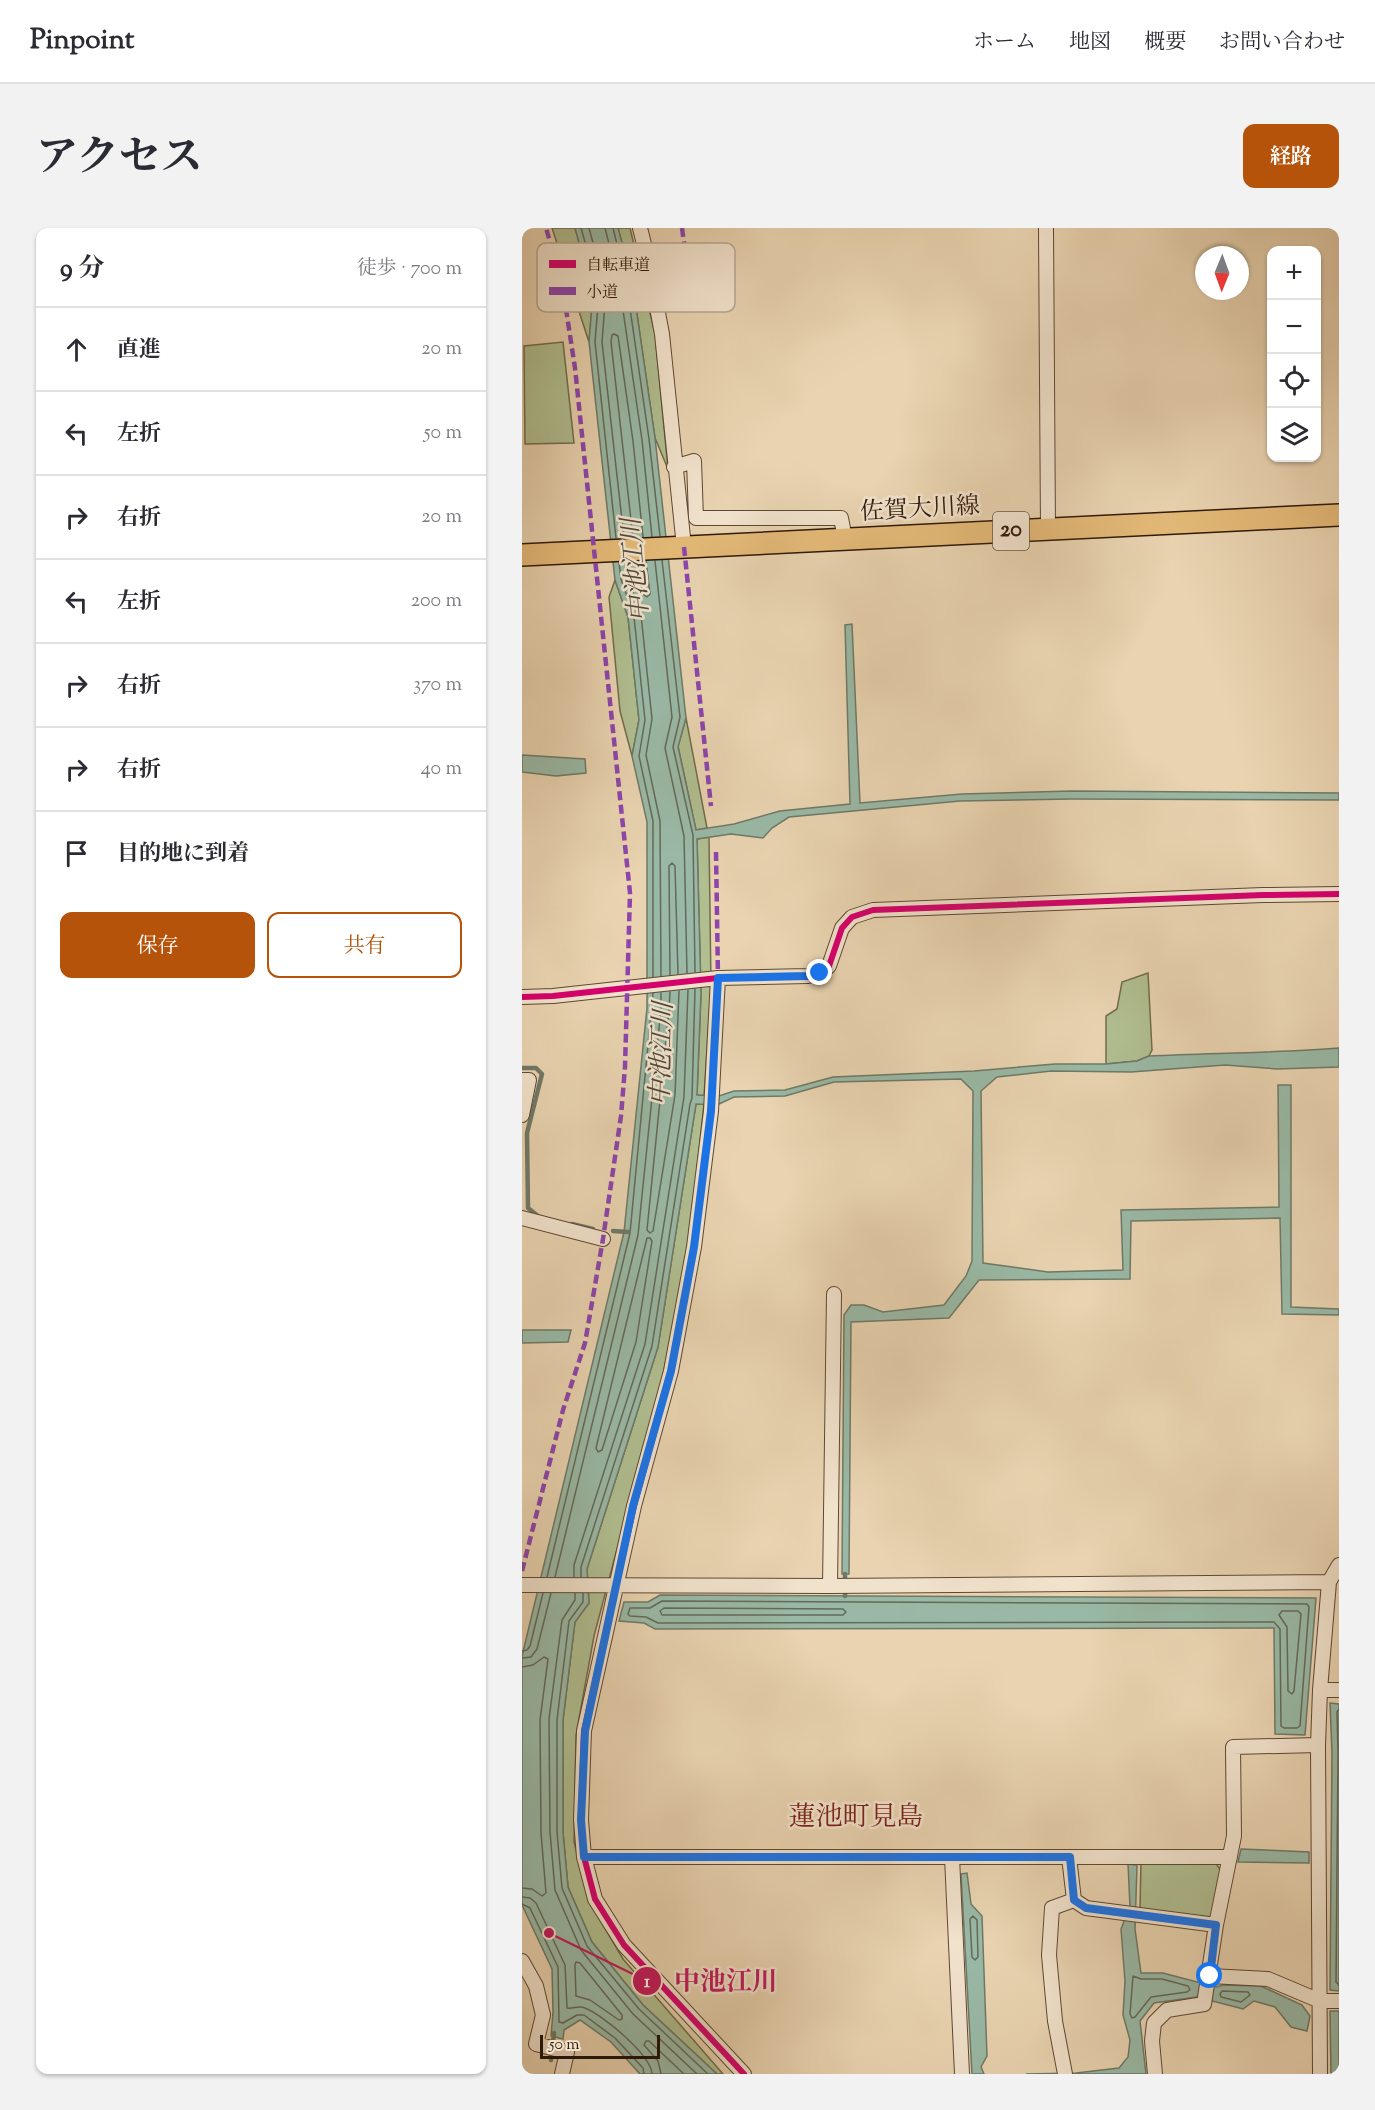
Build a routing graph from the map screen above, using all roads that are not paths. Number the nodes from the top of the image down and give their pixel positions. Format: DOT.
graph roads {
  1 [pos="640,228"];
  2 [pos="1046,228"];
  3 [pos="644,243"];
  4 [pos="658,312"];
  5 [pos="674,467"];
  6 [pos="1339,515"];
  7 [pos="1048,529"];
  8 [pos="845,539"];
  9 [pos="684,547"];
  10 [pos="522,555"];
  11 [pos="1339,894"];
  12 [pos="718,978"];
  13 [pos="522,997"];
  14 [pos="522,1080"];
  15 [pos="522,1115"];
  16 [pos="522,1218"];
  17 [pos="603,1239"];
  18 [pos="834,1294"];
  19 [pos="1339,1565"];
  20 [pos="1329,1582"];
  21 [pos="524,1585"];
  22 [pos="611,1586"];
  23 [pos="830,1587"];
  24 [pos="1320,1690"];
  25 [pos="1339,1690"];
  26 [pos="1318,1745"];
  27 [pos="584,1857"];
  28 [pos="952,1857"];
  29 [pos="1070,1857"];
  30 [pos="1230,1857"];
  31 [pos="1074,1900"];
  32 [pos="1216,1925"];
  33 [pos="522,1961"];
  34 [pos="1210,1979"];
  35 [pos="1320,2001"];
  36 [pos="1339,2001"];
  37 [pos="1065,2072"];
  38 [pos="562,2074"];
  39 [pos="744,2074"];
  40 [pos="962,2074"];
  41 [pos="1155,2074"];
  42 [pos="1320,2074"];
  1 -- 3 [label="street"];
  2 -- 7 [label="street"];
  4 -- 5 [label="street"];
  5 -- 8 [label="street"];
  5 -- 9 [label="street"];
  6 -- 7 [label="main road, 佐賀大川線 / 20"];
  7 -- 8 [label="main road, 佐賀大川線 / 20"];
  8 -- 9 [label="main road, 佐賀大川線 / 20"];
  9 -- 10 [label="main road, 20"];
  11 -- 12 [label="street"];
  12 -- 13 [label="street"];
  12 -- 22 [label="street"];
  14 -- 15 [label="street"];
  16 -- 17 [label="street"];
  18 -- 23 [label="street"];
  19 -- 20 [label="street"];
  20 -- 23 [label="street"];
  20 -- 24 [label="street"];
  21 -- 22 [label="street"];
  22 -- 23 [label="street"];
  22 -- 27 [label="street"];
  24 -- 25 [label="street"];
  24 -- 26 [label="street"];
  26 -- 30 [label="street"];
  26 -- 35 [label="street"];
  27 -- 28 [label="street"];
  27 -- 39 [label="street"];
  28 -- 29 [label="street"];
  28 -- 40 [label="street"];
  29 -- 30 [label="street"];
  29 -- 31 [label="street"];
  30 -- 32 [label="street"];
  31 -- 32 [label="street"];
  31 -- 37 [label="street"];
  32 -- 34 [label="street"];
  33 -- 38 [label="street"];
  34 -- 35 [label="street"];
  34 -- 41 [label="street"];
  35 -- 36 [label="street"];
  35 -- 42 [label="street"];
}
